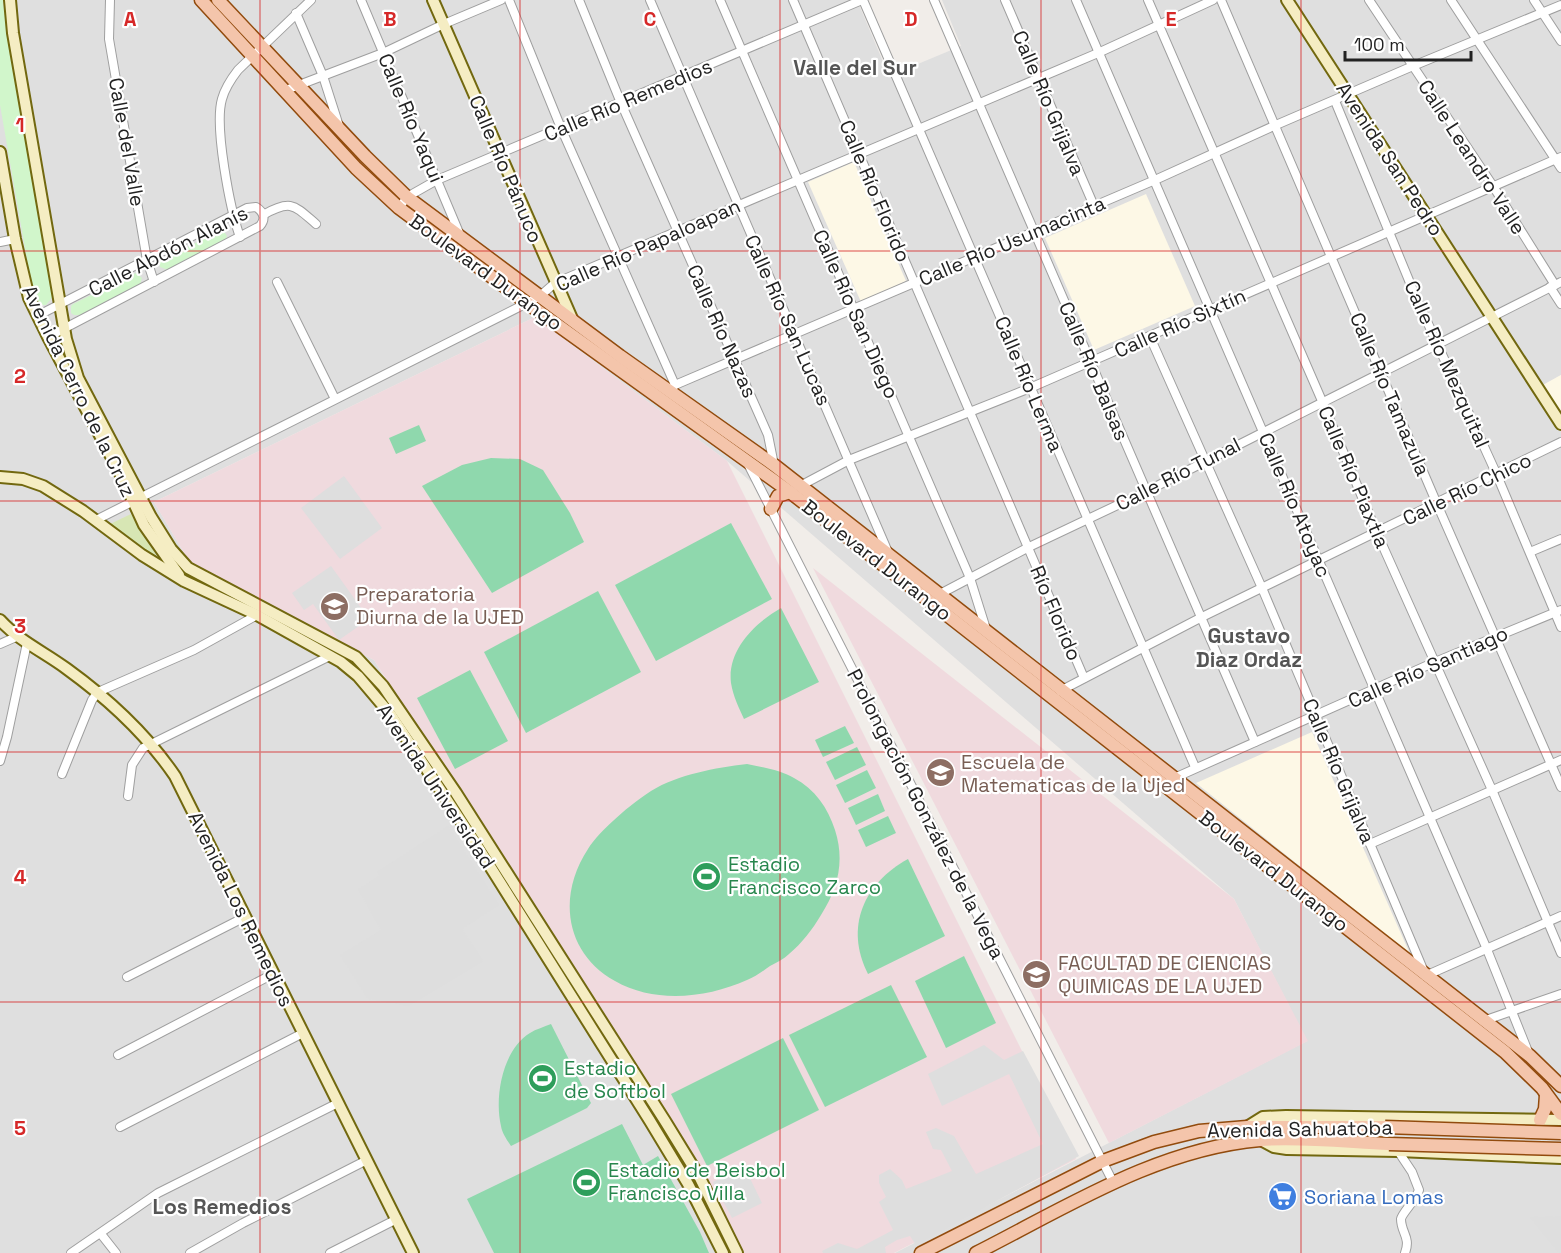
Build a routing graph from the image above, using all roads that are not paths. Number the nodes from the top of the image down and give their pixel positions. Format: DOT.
graph roads {
  1 [pos="10,0"];
  2 [pos="110,0"];
  3 [pos="201,0"];
  4 [pos="218,0"];
  5 [pos="311,0"];
  6 [pos="361,0"];
  7 [pos="433,0"];
  8 [pos="501,0"];
  9 [pos="509,0"];
  10 [pos="579,0"];
  11 [pos="650,0"];
  12 [pos="720,0"];
  13 [pos="793,0"];
  14 [pos="863,0"];
  15 [pos="934,0"];
  16 [pos="1005,0"];
  17 [pos="1076,0"];
  18 [pos="1148,0"];
  19 [pos="1213,0"];
  20 [pos="1221,0"];
  21 [pos="1287,0"];
  22 [pos="1369,0"];
  23 [pos="1451,0"];
  24 [pos="1534,0"];
  25 [pos="1561,6"];
  26 [pos="296,13"];
  27 [pos="1542,13"];
  28 [pos="444,24"];
  29 [pos="803,24"];
  30 [pos="1160,26"];
  31 [pos="1477,40"];
  32 [pos="1561,41"];
  33 [pos="262,46"];
  34 [pos="743,51"];
  35 [pos="383,53"];
  36 [pos="1098,53"];
  37 [pos="252,55"];
  38 [pos="1413,66"];
  39 [pos="323,76"];
  40 [pos="684,76"];
  41 [pos="1038,77"];
  42 [pos="299,85"];
  43 [pos="286,90"];
  44 [pos="1349,95"];
  45 [pos="1335,101"];
  46 [pos="979,102"];
  47 [pos="621,103"];
  48 [pos="1276,125"];
  49 [pos="561,128"];
  50 [pos="919,129"];
  51 [pos="341,130"];
  52 [pos="0,152"];
  53 [pos="1215,152"];
  54 [pos="859,154"];
  55 [pos="499,155"];
  56 [pos="1558,159"];
  57 [pos="1561,168"];
  58 [pos="437,180"];
  59 [pos="797,180"];
  60 [pos="1155,180"];
  61 [pos="1492,186"];
  62 [pos="407,197"];
  63 [pos="738,206"];
  64 [pos="1094,207"];
  65 [pos="399,208"];
  66 [pos="263,215"];
  67 [pos="1427,215"];
  68 [pos="232,216"];
  69 [pos="316,224"];
  70 [pos="678,231"];
  71 [pos="1034,231"];
  72 [pos="1389,233"];
  73 [pos="240,237"];
  74 [pos="461,237"];
  75 [pos="15,239"];
  76 [pos="0,242"];
  77 [pos="618,256"];
  78 [pos="974,256"];
  79 [pos="1331,257"];
  80 [pos="147,260"];
  81 [pos="154,282"];
  82 [pos="277,282"];
  83 [pos="555,283"];
  84 [pos="915,283"];
  85 [pos="1270,283"];
  86 [pos="1555,285"];
  87 [pos="540,296"];
  88 [pos="527,303"];
  89 [pos="1561,304"];
  90 [pos="60,305"];
  91 [pos="854,309"];
  92 [pos="1210,311"];
  93 [pos="37,316"];
  94 [pos="1493,318"];
  95 [pos="573,320"];
  96 [pos="64,327"];
  97 [pos="795,334"];
  98 [pos="48,337"];
  99 [pos="1150,337"];
  100 [pos="576,338"];
  101 [pos="1439,344"];
  102 [pos="733,361"];
  103 [pos="1090,362"];
  104 [pos="1382,372"];
  105 [pos="1030,388"];
  106 [pos="670,392"];
  107 [pos="335,399"];
  108 [pos="1322,401"];
  109 [pos="970,412"];
  110 [pos="1561,424"];
  111 [pos="1264,431"];
  112 [pos="909,436"];
  113 [pos="1561,442"];
  114 [pos="745,445"];
  115 [pos="745,459"];
  116 [pos="849,460"];
  117 [pos="1204,461"];
  118 [pos="774,465"];
  119 [pos="1496,473"];
  120 [pos="0,477"];
  121 [pos="795,489"];
  122 [pos="1145,492"];
  123 [pos="137,500"];
  124 [pos="1437,504"];
  125 [pos="771,509"];
  126 [pos="96,519"];
  127 [pos="1088,520"];
  128 [pos="1377,533"];
  129 [pos="1561,539"];
  130 [pos="1029,547"];
  131 [pos="1530,552"];
  132 [pos="889,553"];
  133 [pos="1319,561"];
  134 [pos="188,568"];
  135 [pos="897,575"];
  136 [pos="970,578"];
  137 [pos="184,581"];
  138 [pos="1262,588"];
  139 [pos="935,597"];
  140 [pos="1558,611"];
  141 [pos="256,615"];
  142 [pos="1202,617"];
  143 [pos="0,620"];
  144 [pos="1561,627"];
  145 [pos="986,629"];
  146 [pos="16,636"];
  147 [pos="1496,637"];
  148 [pos="27,643"];
  149 [pos="0,644"];
  150 [pos="1144,646"];
  151 [pos="330,656"];
  152 [pos="1435,662"];
  153 [pos="1084,678"];
  154 [pos="1063,689"];
  155 [pos="1374,690"];
  156 [pos="98,692"];
  157 [pos="1051,697"];
  158 [pos="1316,716"];
  159 [pos="4,740"];
  160 [pos="1255,742"];
  161 [pos="150,744"];
  162 [pos="1561,760"];
  163 [pos="0,761"];
  164 [pos="1551,764"];
  165 [pos="1195,767"];
  166 [pos="62,774"];
  167 [pos="1175,777"];
  168 [pos="1163,783"];
  169 [pos="1561,787"];
  170 [pos="1492,790"];
  171 [pos="128,796"];
  172 [pos="1430,818"];
  173 [pos="1370,844"];
  174 [pos="1561,916"];
  175 [pos="245,917"];
  176 [pos="1547,922"];
  177 [pos="1486,947"];
  178 [pos="1561,953"];
  179 [pos="273,974"];
  180 [pos="1426,975"];
  181 [pos="127,977"];
  182 [pos="1414,982"];
  183 [pos="584,994"];
  184 [pos="1561,994"];
  185 [pos="573,1000"];
  186 [pos="1512,1010"];
  187 [pos="1485,1021"];
  188 [pos="1471,1026"];
  189 [pos="303,1033"];
  190 [pos="118,1055"];
  191 [pos="1530,1056"];
  192 [pos="1561,1086"];
  193 [pos="1546,1095"];
  194 [pos="338,1103"];
  195 [pos="1561,1114"];
  196 [pos="1536,1120"];
  197 [pos="1561,1120"];
  198 [pos="1387,1122"];
  199 [pos="120,1127"];
  200 [pos="1561,1132"];
  201 [pos="1393,1147"];
  202 [pos="1561,1149"];
  203 [pos="1522,1156"];
  204 [pos="1561,1158"];
  205 [pos="367,1161"];
  206 [pos="1103,1161"];
  207 [pos="700,1178"];
  208 [pos="1113,1182"];
  209 [pos="688,1184"];
  210 [pos="397,1220"];
  211 [pos="101,1234"];
  212 [pos="71,1253"];
  213 [pos="116,1253"];
  214 [pos="190,1253"];
  215 [pos="330,1253"];
  216 [pos="413,1253"];
  217 [pos="723,1253"];
  218 [pos="737,1253"];
  219 [pos="921,1253"];
  220 [pos="976,1253"];
  221 [pos="1406,1253"];
  1 -- 90 [label="street, Avenida Cerro de la Cruz"];
  2 -- 80 [label="street, Calle del Valle"];
  3 -- 37 [label="main road, Boulevard Durango"];
  4 -- 33 [label="main road, Boulevard Durango"];
  5 -- 26 [label="street"];
  6 -- 35 [label="street, Calle Río Yaqui"];
  7 -- 28 [label="street, Calle Río Pánuco"];
  8 -- 28 [label="street"];
  9 -- 49 [label="street"];
  10 -- 47 [label="street, Calle Río Nazas"];
  11 -- 40 [label="street, Calle Río San Lucas"];
  12 -- 34 [label="street, Calle Río San Diego"];
  13 -- 29 [label="street, Calle Río Florido"];
  14 -- 29 [label="street, Calle Río Remedios"];
  14 -- 50 [label="street, Calle Río Lerma"];
  15 -- 46 [label="street, Calle Río Balsas"];
  16 -- 41 [label="street, Calle Río Grijalva"];
  17 -- 36 [label="street, Calle Río Atoyac"];
  18 -- 30 [label="street, Calle Río Piaxtla"];
  19 -- 30 [label="street, Calle Río Papaloapan"];
  20 -- 48 [label="street, Calle Río Tamazula"];
  21 -- 44 [label="street, Avenida San Pedro"];
  22 -- 38 [label="street, Calle Leandro Valle"];
  23 -- 31 [label="street"];
  24 -- 27 [label="street"];
  25 -- 27 [label="street, Calle Río Usumacinta"];
  26 -- 33 [label="street"];
  26 -- 39 [label="street"];
  27 -- 31 [label="street, Calle Río Usumacinta"];
  27 -- 32 [label="street"];
  28 -- 35 [label="street"];
  28 -- 55 [label="street, Calle Río Pánuco"];
  29 -- 34 [label="street, Calle Río Remedios"];
  29 -- 54 [label="street, Calle Río Florido"];
  30 -- 36 [label="street, Calle Río Papaloapan"];
  30 -- 53 [label="street, Calle Río Piaxtla"];
  31 -- 38 [label="street, Calle Río Usumacinta"];
  31 -- 56 [label="street"];
  33 -- 37 [label="street"];
  33 -- 42 [label="main road, Boulevard Durango"];
  34 -- 40 [label="street, Calle Río Remedios"];
  34 -- 59 [label="street, Calle Río San Diego"];
  35 -- 39 [label="street"];
  35 -- 58 [label="street, Calle Río Yaqui"];
  36 -- 41 [label="street, Calle Río Papaloapan"];
  36 -- 60 [label="street, Calle Río Atoyac"];
  37 -- 43 [label="main road, Boulevard Durango"];
  37 -- 68 [label="street"];
  38 -- 44 [label="street, Calle Río Usumacinta"];
  38 -- 61 [label="street, Calle Leandro Valle"];
  39 -- 42 [label="street"];
  39 -- 51 [label="street"];
  40 -- 47 [label="street, Calle Río Remedios"];
  40 -- 63 [label="street, Calle Río San Lucas"];
  41 -- 46 [label="street, Calle Río Papaloapan"];
  41 -- 64 [label="street, Calle Río Grijalva"];
  42 -- 43 [label="street"];
  42 -- 51 [label="main road, Boulevard Durango"];
  43 -- 65 [label="main road, Boulevard Durango"];
  44 -- 45 [label="street, Calle Río Usumacinta"];
  44 -- 67 [label="street, Avenida San Pedro"];
  45 -- 48 [label="street, Calle Río Usumacinta"];
  45 -- 72 [label="street, Calle Río Mezquital"];
  46 -- 50 [label="street, Calle Río Papaloapan"];
  46 -- 71 [label="street, Calle Río Balsas"];
  47 -- 49 [label="street, Calle Río Remedios"];
  47 -- 70 [label="street, Calle Río Nazas"];
  48 -- 53 [label="street, Calle Río Usumacinta"];
  48 -- 79 [label="street, Calle Río Tamazula"];
  49 -- 55 [label="street, Calle Río Remedios"];
  49 -- 77 [label="street"];
  50 -- 54 [label="street, Calle Río Papaloapan"];
  50 -- 78 [label="street, Calle Río Lerma"];
  51 -- 62 [label="main road, Boulevard Durango"];
  52 -- 75 [label="street, Avenida Cerro de la Cruz"];
  53 -- 60 [label="street, Calle Río Usumacinta"];
  53 -- 85 [label="street, Calle Río Piaxtla"];
  54 -- 59 [label="street, Calle Río Papaloapan"];
  54 -- 84 [label="street, Calle Río Florido"];
  55 -- 58 [label="street, Calle Río Remedios"];
  55 -- 83 [label="street, Calle Río Pánuco"];
  56 -- 57 [label="street"];
  56 -- 61 [label="street, Calle Río Sixtín"];
  58 -- 62 [label="street, Calle Río Remedios"];
  58 -- 74 [label="street, Calle Río Yaqui"];
  59 -- 63 [label="street, Calle Río Papaloapan"];
  59 -- 91 [label="street, Calle Río San Diego"];
  60 -- 64 [label="street, Calle Río Usumacinta"];
  60 -- 92 [label="street, Calle Río Atoyac"];
  61 -- 67 [label="street, Calle Río Sixtín"];
  61 -- 86 [label="street, Calle Leandro Valle"];
  62 -- 65 [label="street, Calle Río Remedios"];
  62 -- 74 [label="main road, Boulevard Durango"];
  63 -- 70 [label="street, Calle Río Papaloapan"];
  63 -- 97 [label="street, Calle Río San Lucas"];
  64 -- 71 [label="street, Calle Río Usumacinta"];
  65 -- 88 [label="main road, Boulevard Durango"];
  66 -- 68 [label="street, Calle Abdón Alanís"];
  66 -- 69 [label="street"];
  66 -- 73 [label="street, Calle Abdón Alanís"];
  67 -- 72 [label="street, Calle Río Sixtín"];
  67 -- 94 [label="street, Avenida San Pedro"];
  68 -- 73 [label="street"];
  68 -- 80 [label="street, Calle Abdón Alanís"];
  70 -- 77 [label="street, Calle Río Papaloapan"];
  70 -- 102 [label="street, Calle Río Nazas"];
  71 -- 78 [label="street, Calle Río Usumacinta"];
  71 -- 103 [label="street, Calle Río Balsas"];
  72 -- 79 [label="street, Calle Río Sixtín"];
  72 -- 101 [label="street, Calle Río Mezquital"];
  73 -- 81 [label="street, Calle Abdón Alanís"];
  74 -- 87 [label="main road, Boulevard Durango"];
  75 -- 76 [label="street"];
  75 -- 93 [label="street, Avenida Cerro de la Cruz"];
  77 -- 83 [label="street, Calle Río Papaloapan"];
  77 -- 106 [label="street"];
  78 -- 84 [label="street, Calle Río Usumacinta"];
  78 -- 105 [label="street, Calle Río Lerma"];
  79 -- 85 [label="street, Calle Río Sixtín"];
  79 -- 104 [label="street, Calle Río Tamazula"];
  80 -- 81 [label="street, Calle del Valle"];
  80 -- 90 [label="street, Calle Abdón Alanís"];
  81 -- 96 [label="street, Calle Abdón Alanís"];
  82 -- 107 [label="street"];
  83 -- 87 [label="street, Calle Río Papaloapan"];
  83 -- 95 [label="street, Calle Río Pánuco"];
  84 -- 91 [label="street, Calle Río Usumacinta"];
  84 -- 109 [label="street, Calle Río Florido"];
  85 -- 92 [label="street, Calle Río Sixtín"];
  85 -- 108 [label="street, Calle Río Piaxtla"];
  86 -- 89 [label="street, Calle Leandro Valle"];
  86 -- 94 [label="street, Calle Río Tunal"];
  87 -- 88 [label="street, Calle Río Papaloapan"];
  87 -- 95 [label="main road, Boulevard Durango"];
  88 -- 100 [label="main road, Boulevard Durango"];
  88 -- 107 [label="street, Calle Río Papaloapan"];
  90 -- 93 [label="street, Calle Abdón Alanís"];
  90 -- 96 [label="street, Avenida Cerro de la Cruz"];
  91 -- 97 [label="street, Calle Río Usumacinta"];
  91 -- 112 [label="street, Calle Río San Diego"];
  92 -- 99 [label="street, Calle Río Sixtín"];
  92 -- 111 [label="street, Calle Río Atoyac"];
  93 -- 98 [label="street, Avenida Cerro de la Cruz"];
  94 -- 101 [label="street, Calle Río Tunal"];
  94 -- 110 [label="street, Avenida San Pedro"];
  95 -- 100 [label="street, Calle Río Pánuco"];
  95 -- 106 [label="main road, Boulevard Durango"];
  96 -- 98 [label="street, Calle Abdón Alanís"];
  96 -- 123 [label="street, Avenida Cerro de la Cruz"];
  97 -- 102 [label="street, Calle Río Usumacinta"];
  97 -- 116 [label="street, Calle Río San Lucas"];
  98 -- 123 [label="street, Avenida Cerro de la Cruz"];
  99 -- 103 [label="street, Calle Río Sixtín"];
  99 -- 117 [label="street, Calle Río Grijalva"];
  100 -- 106 [label="main road, Boulevard Durango"];
  101 -- 104 [label="street, Calle Río Tunal"];
  101 -- 119 [label="street, Calle Río Mezquital"];
  102 -- 106 [label="street, Calle Río Usumacinta"];
  102 -- 118 [label="street, Calle Río Nazas"];
  103 -- 105 [label="street, Calle Río Sixtín"];
  103 -- 122 [label="street, Calle Río Balsas"];
  104 -- 108 [label="street, Calle Río Tunal"];
  104 -- 124 [label="street, Calle Río Tamazula"];
  105 -- 109 [label="street, Calle Río Sixtín"];
  105 -- 127 [label="street, Calle Río Lerma"];
  106 -- 114 [label="main road, Boulevard Durango"];
  106 -- 115 [label="main road, Boulevard Durango"];
  107 -- 123 [label="street, Calle Río Papaloapan"];
  108 -- 111 [label="street, Calle Río Tunal"];
  108 -- 128 [label="street, Calle Río Piaxtla"];
  109 -- 112 [label="street, Calle Río Sixtín"];
  109 -- 130 [label="street, Calle Río Florido"];
  111 -- 117 [label="street, Calle Río Tunal"];
  111 -- 133 [label="street, Calle Río Atoyac"];
  112 -- 116 [label="street, Calle Río Sixtín"];
  112 -- 136 [label="street, Calle Río San Diego"];
  113 -- 119 [label="street, Calle Río Chico"];
  114 -- 115 [label="street, Prolongación González de la Vega"];
  114 -- 118 [label="main road, Boulevard Durango"];
  115 -- 121 [label="main road, Boulevard Durango"];
  115 -- 125 [label="street, Prolongación González de la Vega"];
  116 -- 121 [label="street, Calle Río Sixtín"];
  116 -- 132 [label="street, Calle Río San Lucas"];
  117 -- 122 [label="street, Calle Río Tunal"];
  117 -- 138 [label="street, Calle Río Grijalva"];
  118 -- 121 [label="main road, Boulevard Durango"];
  119 -- 124 [label="street, Calle Río Chico"];
  119 -- 131 [label="street, Calle Río Mezquital"];
  120 -- 126 [label="street, Avenida Universidad"];
  121 -- 125 [label="main road"];
  121 -- 132 [label="main road, Boulevard Durango"];
  121 -- 135 [label="main road, Boulevard Durango"];
  122 -- 127 [label="street, Calle Río Tunal"];
  122 -- 142 [label="street, Calle Río Balsas"];
  123 -- 126 [label="street, Calle Río Papaloapan"];
  123 -- 134 [label="street, Avenida Cerro de la Cruz"];
  123 -- 137 [label="street, Avenida Cerro de la Cruz"];
  124 -- 128 [label="street, Calle Río Chico"];
  124 -- 147 [label="street, Calle Río Tamazula"];
  125 -- 206 [label="street, Prolongación González de la Vega"];
  126 -- 137 [label="street, Avenida Universidad"];
  127 -- 130 [label="street, Calle Río Tunal"];
  127 -- 150 [label="street, Calle Río Lerma"];
  128 -- 133 [label="street, Calle Río Chico"];
  128 -- 152 [label="street, Calle Río Piaxtla"];
  129 -- 131 [label="street"];
  130 -- 136 [label="street, Calle Río Tunal"];
  130 -- 153 [label="street, Río Florido"];
  131 -- 140 [label="street, Calle Río Mezquital"];
  132 -- 135 [label="street, Calle Río San Lucas"];
  132 -- 139 [label="main road, Boulevard Durango"];
  133 -- 138 [label="street, Calle Río Chico"];
  133 -- 155 [label="street, Calle Río Atoyac"];
  134 -- 183 [label="street, Avenida Universidad"];
  135 -- 139 [label="main road, Boulevard Durango"];
  136 -- 139 [label="street, Calle Río Tunal"];
  136 -- 145 [label="street, Calle Río San Diego"];
  137 -- 141 [label="street, Avenida Universidad"];
  138 -- 142 [label="street, Calle Río Chico"];
  138 -- 158 [label="street, Calle Río Grijalva"];
  139 -- 145 [label="main road, Boulevard Durango"];
  139 -- 157 [label="main road, Boulevard Durango"];
  140 -- 144 [label="street, Calle Río Mezquital"];
  140 -- 147 [label="street, Calle Río Santiago"];
  141 -- 151 [label="street, Avenida Universidad"];
  141 -- 156 [label="street"];
  142 -- 150 [label="street, Calle Río Chico"];
  142 -- 160 [label="street, Calle Río Balsas"];
  143 -- 146 [label="street, Avenida Los Remedios"];
  145 -- 154 [label="main road, Boulevard Durango"];
  146 -- 148 [label="street, Avenida Los Remedios"];
  146 -- 149 [label="street"];
  147 -- 152 [label="street, Calle Río Santiago"];
  147 -- 164 [label="street, Calle Río Tamazula"];
  148 -- 156 [label="street, Avenida Los Remedios"];
  148 -- 159 [label="street"];
  150 -- 153 [label="street, Calle Río Chico"];
  150 -- 165 [label="street, Calle Río Lerma"];
  151 -- 161 [label="street"];
  151 -- 185 [label="street, Avenida Universidad"];
  152 -- 155 [label="street, Calle Río Santiago"];
  152 -- 170 [label="street, Calle Río Piaxtla"];
  153 -- 154 [label="street, Calle Río Chico"];
  154 -- 157 [label="street, Calle Río Chico"];
  154 -- 167 [label="main road, Boulevard Durango"];
  155 -- 158 [label="street, Calle Río Santiago"];
  155 -- 172 [label="street, Calle Río Atoyac"];
  156 -- 161 [label="street, Avenida Los Remedios"];
  156 -- 166 [label="street"];
  157 -- 168 [label="main road, Boulevard Durango"];
  158 -- 160 [label="street, Calle Río Santiago"];
  158 -- 173 [label="street, Calle Río Grijalva"];
  159 -- 163 [label="street"];
  160 -- 165 [label="street, Calle Río Santiago"];
  161 -- 171 [label="street"];
  161 -- 175 [label="street, Avenida Los Remedios"];
  162 -- 164 [label="street"];
  164 -- 169 [label="street, Calle Río Tamazula"];
  164 -- 170 [label="street"];
  165 -- 167 [label="street, Calle Río Santiago"];
  167 -- 168 [label="street, Calle Río Santiago"];
  167 -- 180 [label="main road, Boulevard Durango"];
  168 -- 182 [label="main road, Boulevard Durango"];
  170 -- 172 [label="street"];
  170 -- 176 [label="street, Calle Río Piaxtla"];
  172 -- 173 [label="street"];
  172 -- 177 [label="street, Calle Río Atoyac"];
  173 -- 180 [label="street, Calle Río Grijalva"];
  174 -- 176 [label="street"];
  175 -- 179 [label="street, Avenida Los Remedios"];
  175 -- 181 [label="street"];
  176 -- 177 [label="street"];
  176 -- 178 [label="street, Calle Río Piaxtla"];
  177 -- 180 [label="street"];
  177 -- 186 [label="street, Calle Río Atoyac"];
  179 -- 189 [label="street, Avenida Los Remedios"];
  179 -- 190 [label="street"];
  180 -- 182 [label="street"];
  180 -- 187 [label="main road, Boulevard Durango"];
  182 -- 188 [label="main road, Boulevard Durango"];
  183 -- 185 [label="street"];
  183 -- 207 [label="street, Avenida Universidad"];
  184 -- 186 [label="street"];
  185 -- 209 [label="street, Avenida Universidad"];
  186 -- 187 [label="street"];
  186 -- 191 [label="street, Calle Río Atoyac"];
  187 -- 188 [label="street"];
  187 -- 191 [label="main road, Boulevard Durango"];
  188 -- 193 [label="main road, Boulevard Durango"];
  189 -- 194 [label="street, Avenida Los Remedios"];
  189 -- 199 [label="street"];
  191 -- 192 [label="main road, Boulevard Durango"];
  193 -- 195 [label="main road, Boulevard Durango"];
  193 -- 196 [label="main road"];
  194 -- 205 [label="street, Avenida Los Remedios"];
  194 -- 211 [label="street"];
  196 -- 197 [label="street"];
  196 -- 198 [label="street"];
  196 -- 203 [label="street"];
  198 -- 200 [label="main road, Avenida Sahuatoba, bridge"];
  198 -- 201 [label="street"];
  198 -- 206 [label="main road, Avenida Sahuatoba"];
  201 -- 202 [label="main road, Avenida Sahuatoba, bridge"];
  201 -- 203 [label="street"];
  201 -- 208 [label="main road, Avenida Sahuatoba"];
  201 -- 221 [label="street"];
  203 -- 204 [label="street"];
  205 -- 210 [label="street, Avenida Los Remedios"];
  205 -- 214 [label="street"];
  206 -- 208 [label="street, Prolongación González de la Vega"];
  206 -- 219 [label="main road, Avenida Sahuatoba"];
  207 -- 209 [label="street"];
  207 -- 218 [label="street, Avenida Universidad"];
  208 -- 220 [label="main road, Avenida Sahuatoba"];
  209 -- 217 [label="street, Avenida Universidad"];
  210 -- 215 [label="street"];
  210 -- 216 [label="street, Avenida Los Remedios"];
  211 -- 212 [label="street"];
  211 -- 213 [label="street"];
}
